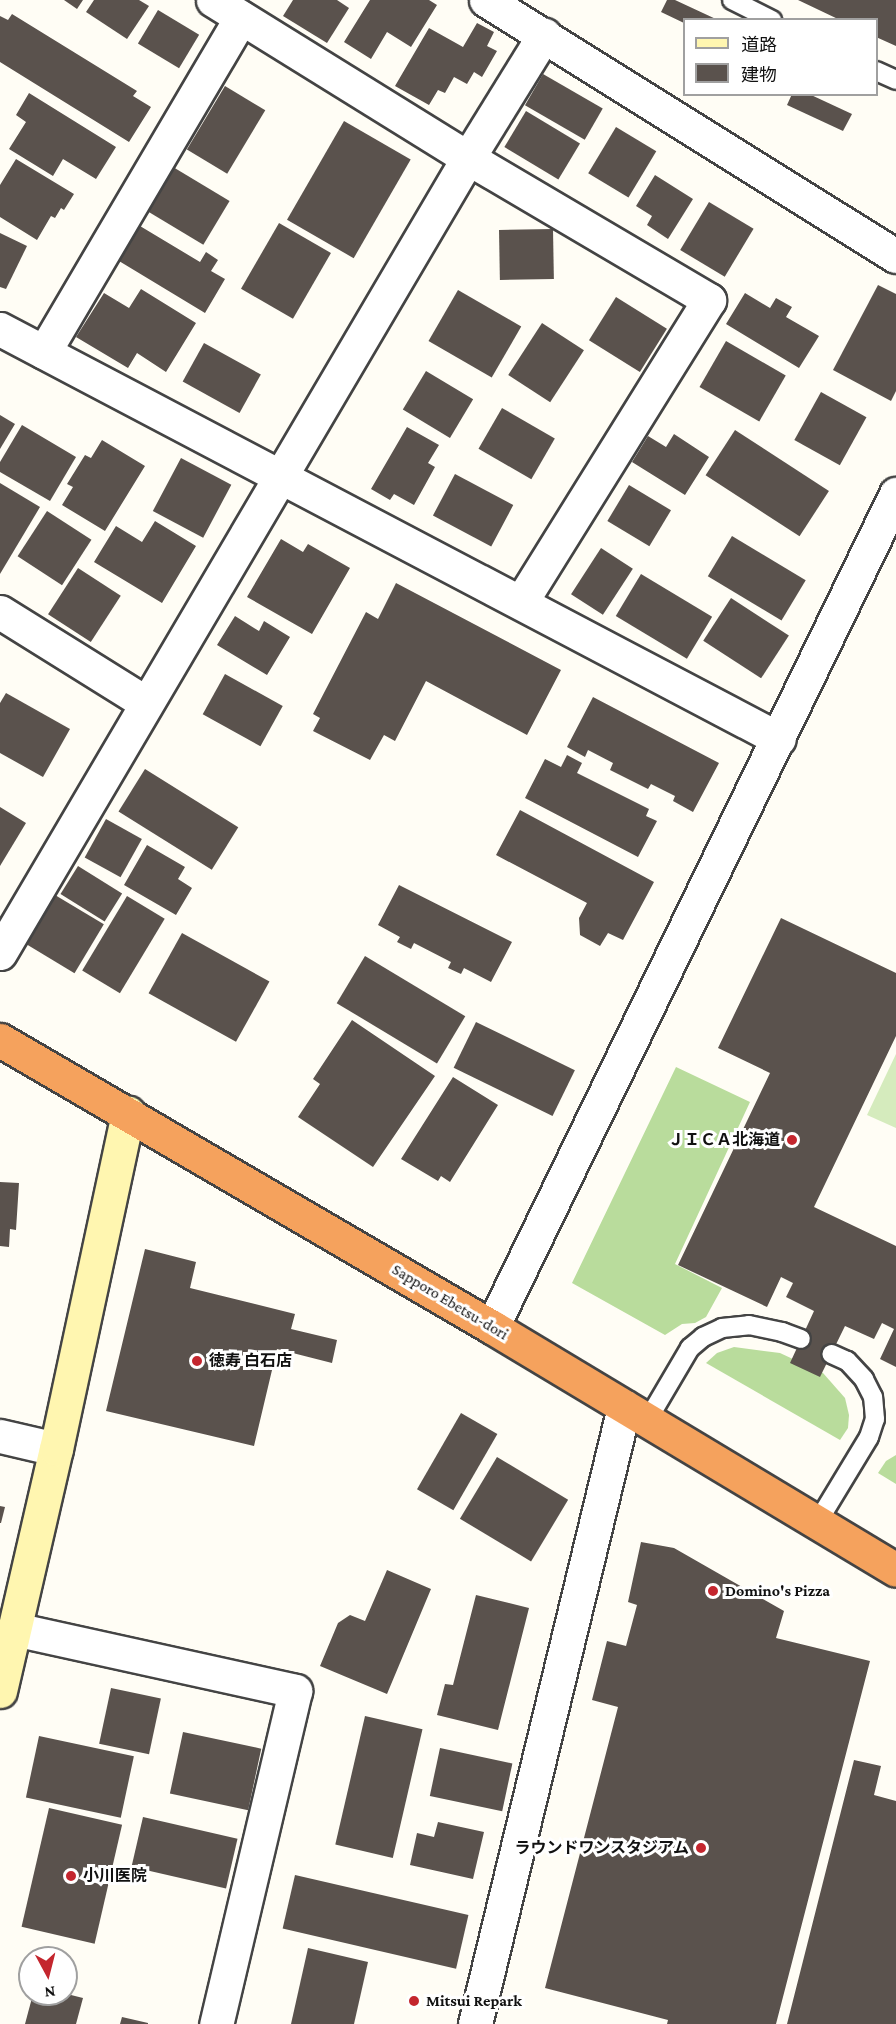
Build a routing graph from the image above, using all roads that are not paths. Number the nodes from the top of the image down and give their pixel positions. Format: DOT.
graph roads {
  1 [pos="213,0"];
  2 [pos="486,0"];
  3 [pos="732,0"];
  4 [pos="241,18"];
  5 [pos="768,18"];
  6 [pos="544,35"];
  7 [pos="878,72"];
  8 [pos="896,80"];
  9 [pos="468,158"];
  10 [pos="896,256"];
  11 [pos="0,329"];
  12 [pos="44,352"];
  13 [pos="279,477"];
  14 [pos="896,494"];
  15 [pos="521,602"];
  16 [pos="0,612"];
  17 [pos="146,703"];
  18 [pos="779,739"];
  19 [pos="0,953"];
  20 [pos="0,1040"];
  21 [pos="128,1113"];
  22 [pos="492,1327"];
  23 [pos="801,1339"];
  24 [pos="831,1354"];
  25 [pos="636,1414"];
  26 [pos="0,1436"];
  27 [pos="56,1449"];
  28 [pos="817,1523"];
  29 [pos="896,1570"];
  30 [pos="14,1629"];
  31 [pos="0,1691"];
  32 [pos="216,2024"];
  33 [pos="475,2024"];
  1 -- 4 [label="street"];
  2 -- 6 [label="street"];
  3 -- 5 [label="lane"];
  4 -- 9 [label="street"];
  4 -- 12 [label="street"];
  6 -- 9 [label="street"];
  6 -- 10 [label="street"];
  7 -- 8 [label="lane"];
  9 -- 13 [label="street"];
  9 -- 15 [label="street"];
  11 -- 12 [label="street"];
  12 -- 13 [label="street"];
  13 -- 15 [label="street"];
  13 -- 17 [label="street"];
  14 -- 18 [label="street"];
  15 -- 18 [label="street"];
  16 -- 17 [label="street"];
  17 -- 19 [label="street"];
  18 -- 22 [label="street"];
  20 -- 21 [label="highway, Sapporo Ebetsu-dori"];
  21 -- 22 [label="highway, Sapporo Ebetsu-dori"];
  21 -- 27 [label="street"];
  22 -- 25 [label="highway, Sapporo Ebetsu-dori"];
  23 -- 25 [label="lane"];
  24 -- 28 [label="lane"];
  25 -- 28 [label="highway, Sapporo Ebetsu-dori"];
  25 -- 33 [label="street"];
  26 -- 27 [label="street"];
  27 -- 30 [label="street"];
  28 -- 29 [label="highway, Sapporo Ebetsu-dori"];
  30 -- 31 [label="street"];
  30 -- 32 [label="street"];
}
